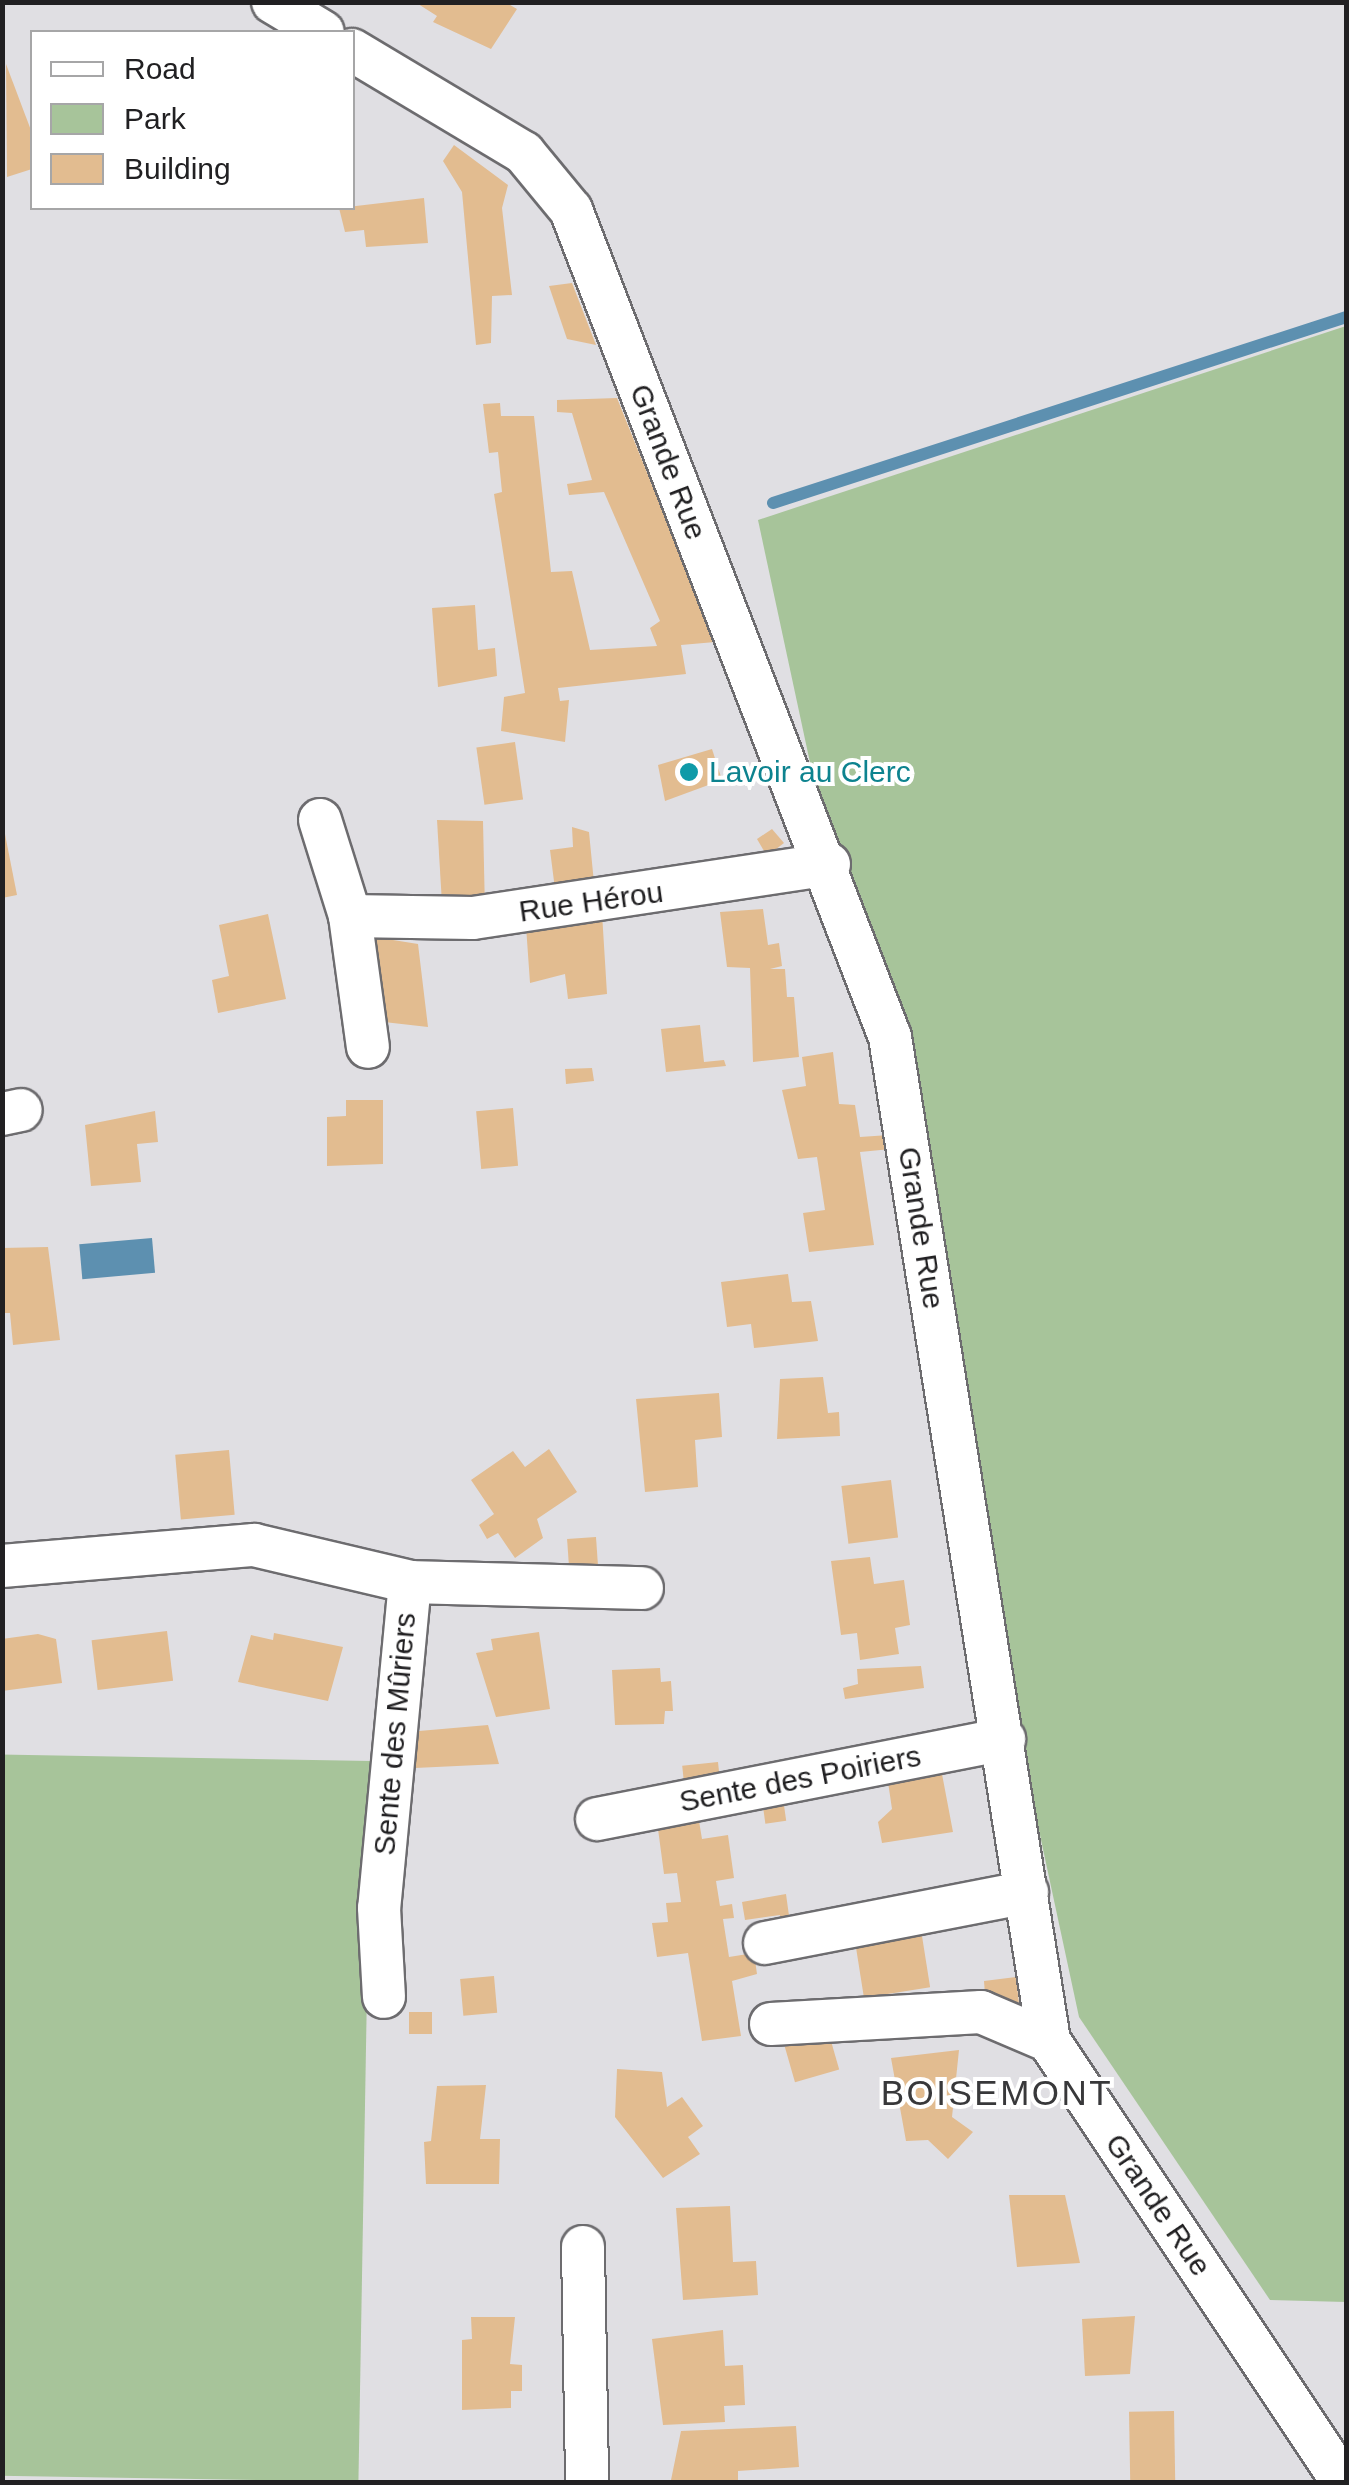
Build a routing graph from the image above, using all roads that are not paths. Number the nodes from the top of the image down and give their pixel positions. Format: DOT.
graph roads {
  1 [pos="273,2"];
  2 [pos="320,30"];
  3 [pos="355,52"];
  4 [pos="320,820"];
  5 [pos="829,864"];
  6 [pos="350,916"];
  7 [pos="368,1048"];
  8 [pos="2,1566"];
  9 [pos="410,1582"];
  10 [pos="642,1588"];
  11 [pos="1004,1740"];
  12 [pos="596,1819"];
  13 [pos="1027,1892"];
  14 [pos="764,1943"];
  15 [pos="384,1997"];
  16 [pos="771,2024"];
  17 [pos="1049,2040"];
  18 [pos="583,2248"];
  19 [pos="587,2482"];
  20 [pos="1343,2482"];
  1 -- 2 [label="street"];
  3 -- 5 [label="street, Grande Rue"];
  4 -- 6 [label="street"];
  5 -- 6 [label="street, Rue Hérou"];
  5 -- 11 [label="street, Grande Rue"];
  6 -- 7 [label="street"];
  8 -- 9 [label="street, Sente des Mûriers"];
  9 -- 10 [label="street"];
  9 -- 15 [label="street, Sente des Mûriers"];
  11 -- 12 [label="street, Sente des Poiriers"];
  11 -- 13 [label="street, Grande Rue"];
  13 -- 14 [label="street"];
  13 -- 17 [label="street, Grande Rue"];
  16 -- 17 [label="street"];
  17 -- 20 [label="street, Grande Rue"];
  18 -- 19 [label="street"];
}
